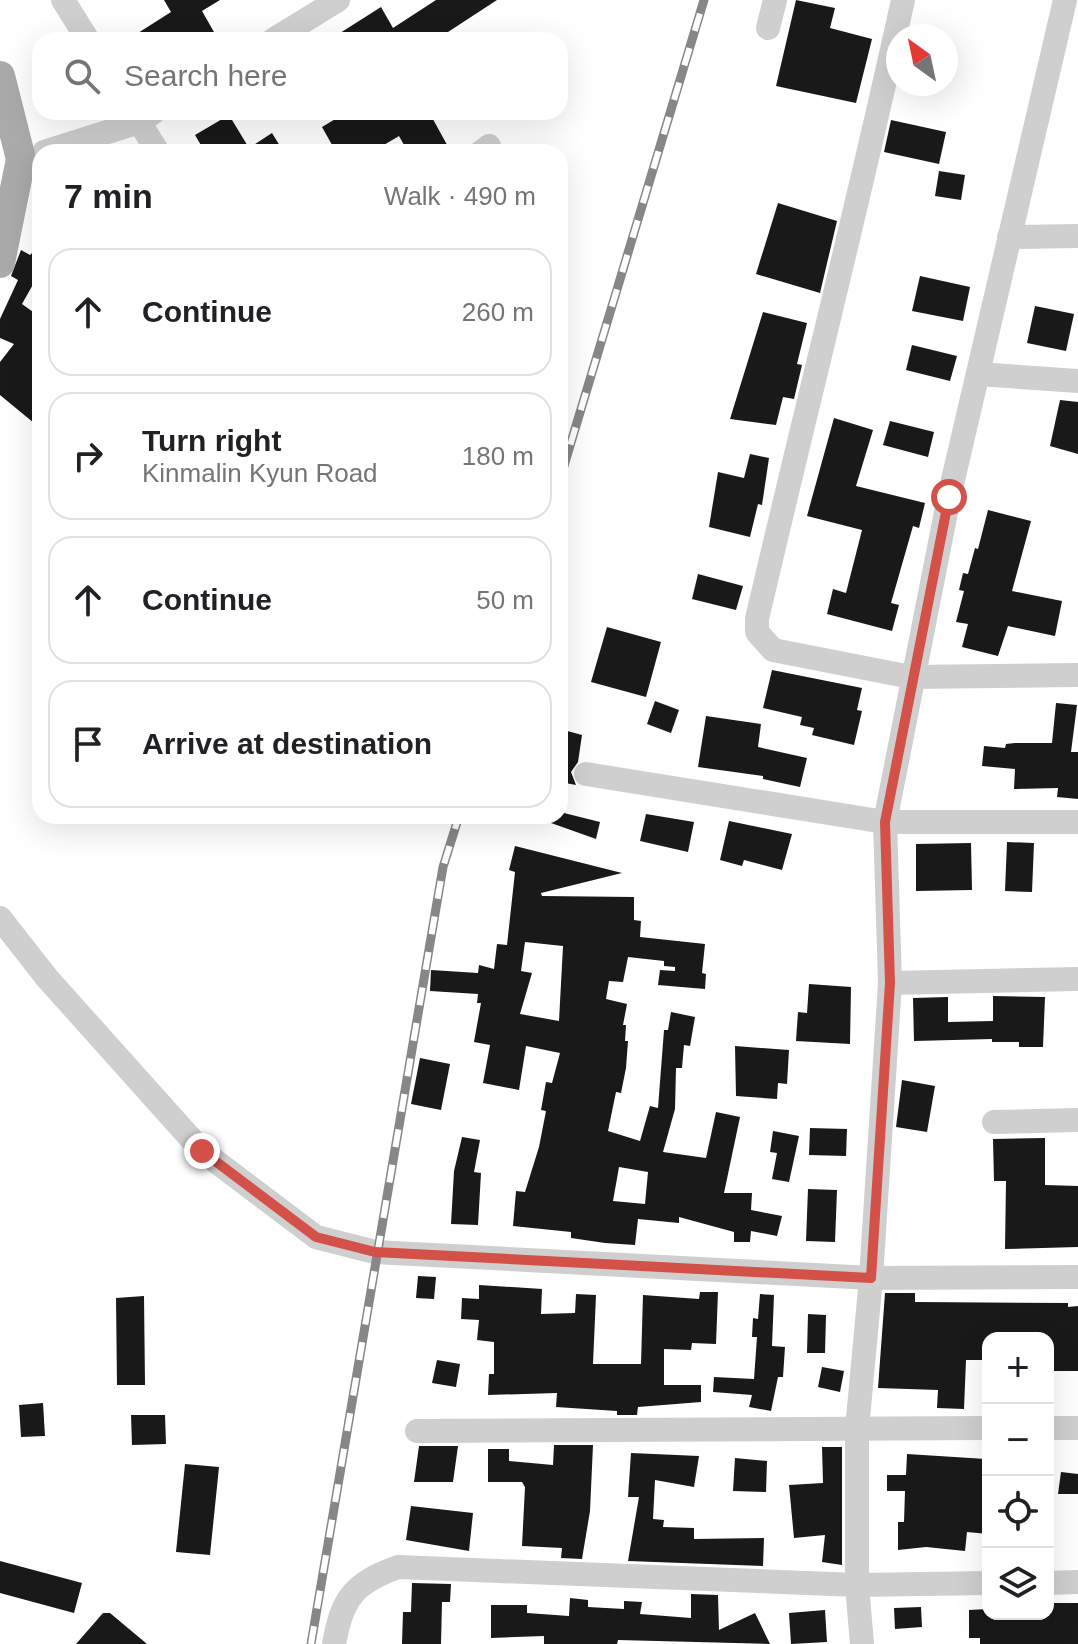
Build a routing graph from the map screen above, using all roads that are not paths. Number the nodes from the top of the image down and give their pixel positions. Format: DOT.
graph roads {
  1 [pos="63,0"];
  2 [pos="338,0"];
  3 [pos="775,0"];
  4 [pos="903,0"];
  5 [pos="1065,0"];
  6 [pos="768,28"];
  7 [pos="83,32"];
  8 [pos="286,32"];
  9 [pos="0,76"];
  10 [pos="128,120"];
  11 [pos="144,120"];
  12 [pos="60,144"];
  13 [pos="155,144"];
  14 [pos="26,156"];
  15 [pos="1078,236"];
  16 [pos="1009,237"];
  17 [pos="0,263"];
  18 [pos="978,374"];
  19 [pos="1078,381"];
  20 [pos="1077,671"];
  21 [pos="911,677"];
  22 [pos="586,774"];
  23 [pos="885,822"];
  24 [pos="1078,822"];
  25 [pos="0,918"];
  26 [pos="1078,979"];
  27 [pos="890,983"];
  28 [pos="1078,1120"];
  29 [pos="994,1122"];
  30 [pos="1078,1277"];
  31 [pos="871,1278"];
  32 [pos="982,1428"];
  33 [pos="1054,1428"];
  34 [pos="1078,1428"];
  35 [pos="857,1429"];
  36 [pos="417,1431"];
  37 [pos="1078,1582"];
  38 [pos="982,1583"];
  39 [pos="1054,1583"];
  40 [pos="857,1585"];
  41 [pos="334,1644"];
  42 [pos="862,1644"];
  1 -- 7 [label="street"];
  2 -- 8 [label="street"];
  3 -- 6 [label="street"];
  4 -- 21 [label="street"];
  5 -- 16 [label="street"];
  9 -- 14 [label="main road"];
  10 -- 12 [label="street"];
  11 -- 13 [label="street"];
  14 -- 17 [label="main road"];
  15 -- 16 [label="street"];
  16 -- 18 [label="street"];
  18 -- 19 [label="street"];
  18 -- 21 [label="street"];
  20 -- 21 [label="street"];
  21 -- 23 [label="street"];
  22 -- 23 [label="street"];
  23 -- 24 [label="street"];
  23 -- 27 [label="street"];
  25 -- 31 [label="street"];
  26 -- 27 [label="street"];
  27 -- 31 [label="street"];
  28 -- 29 [label="street"];
  30 -- 31 [label="street"];
  31 -- 35 [label="street"];
  32 -- 35 [label="street"];
  33 -- 34 [label="street"];
  35 -- 36 [label="street"];
  35 -- 40 [label="street"];
  37 -- 39 [label="street"];
  38 -- 40 [label="street"];
  40 -- 41 [label="street"];
  40 -- 42 [label="street"];
}
